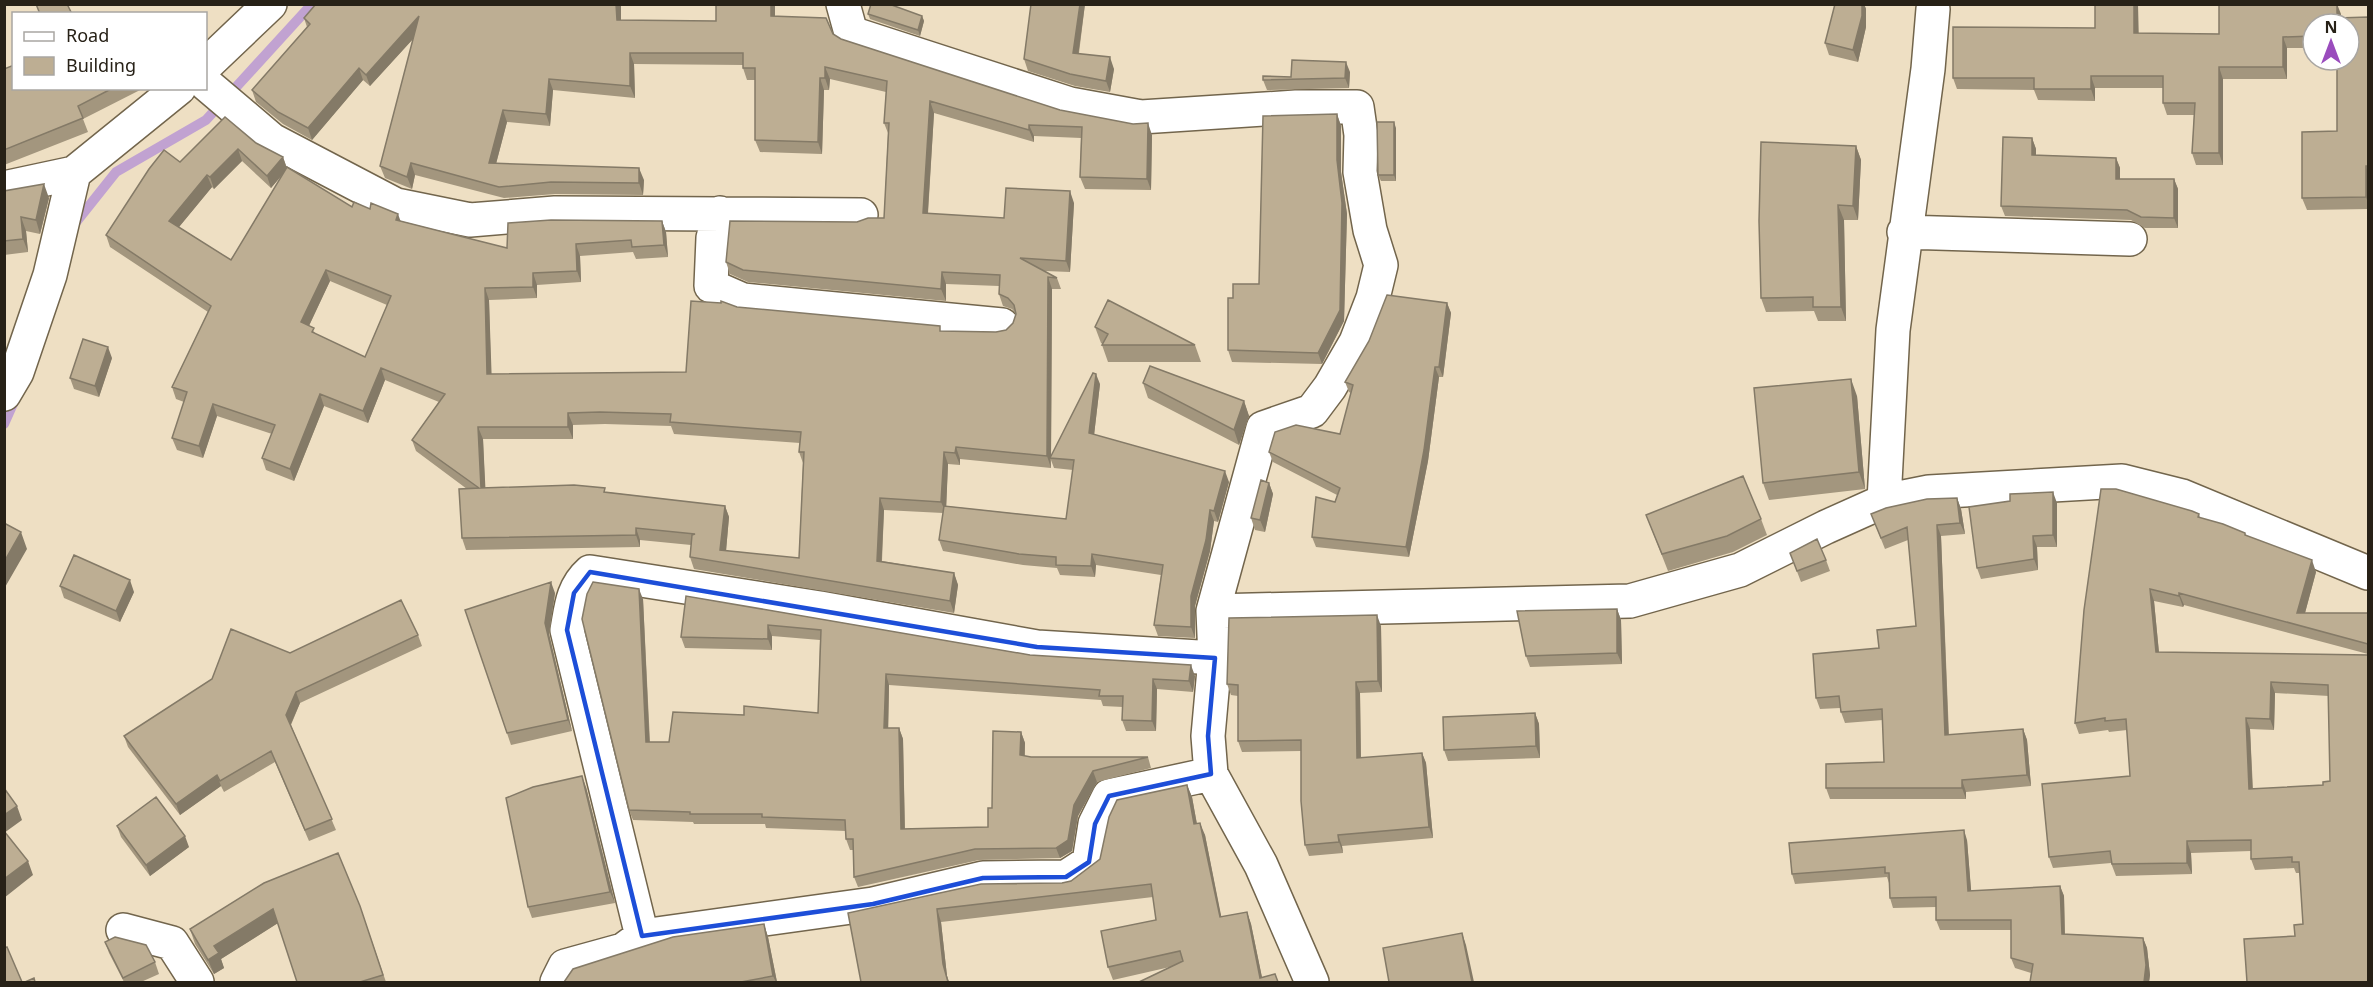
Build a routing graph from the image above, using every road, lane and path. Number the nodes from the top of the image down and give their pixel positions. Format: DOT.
graph roads {
  1 [pos="270,4"];
  2 [pos="843,4"];
  3 [pos="1933,9"];
  4 [pos="207,64"];
  5 [pos="207,85"];
  6 [pos="177,90"];
  7 [pos="74,173"];
  8 [pos="4,188"];
  9 [pos="720,213"];
  10 [pos="861,214"];
  11 [pos="1904,232"];
  12 [pos="2130,239"];
  13 [pos="1002,325"];
  14 [pos="4,394"];
  15 [pos="1884,501"];
  16 [pos="2368,573"];
  17 [pos="1213,611"];
  18 [pos="1215,658"];
  19 [pos="1211,774"];
  20 [pos="123,930"];
  21 [pos="642,936"];
  22 [pos="197,982"];
  23 [pos="557,982"];
  24 [pos="1312,982"];
  1 -- 4 [label="street"];
  2 -- 17 [label="street"];
  3 -- 11 [label="street"];
  5 -- 9 [label="street"];
  6 -- 7 [label="street"];
  7 -- 8 [label="street"];
  7 -- 14 [label="street"];
  9 -- 10 [label="street"];
  9 -- 13 [label="street"];
  11 -- 12 [label="street"];
  11 -- 15 [label="street"];
  15 -- 16 [label="street"];
  15 -- 17 [label="street"];
  17 -- 18 [label="street"];
  18 -- 19 [label="street"];
  18 -- 21 [label="street"];
  19 -- 21 [label="street"];
  19 -- 24 [label="street"];
  20 -- 22 [label="street"];
  21 -- 23 [label="street"];
}
